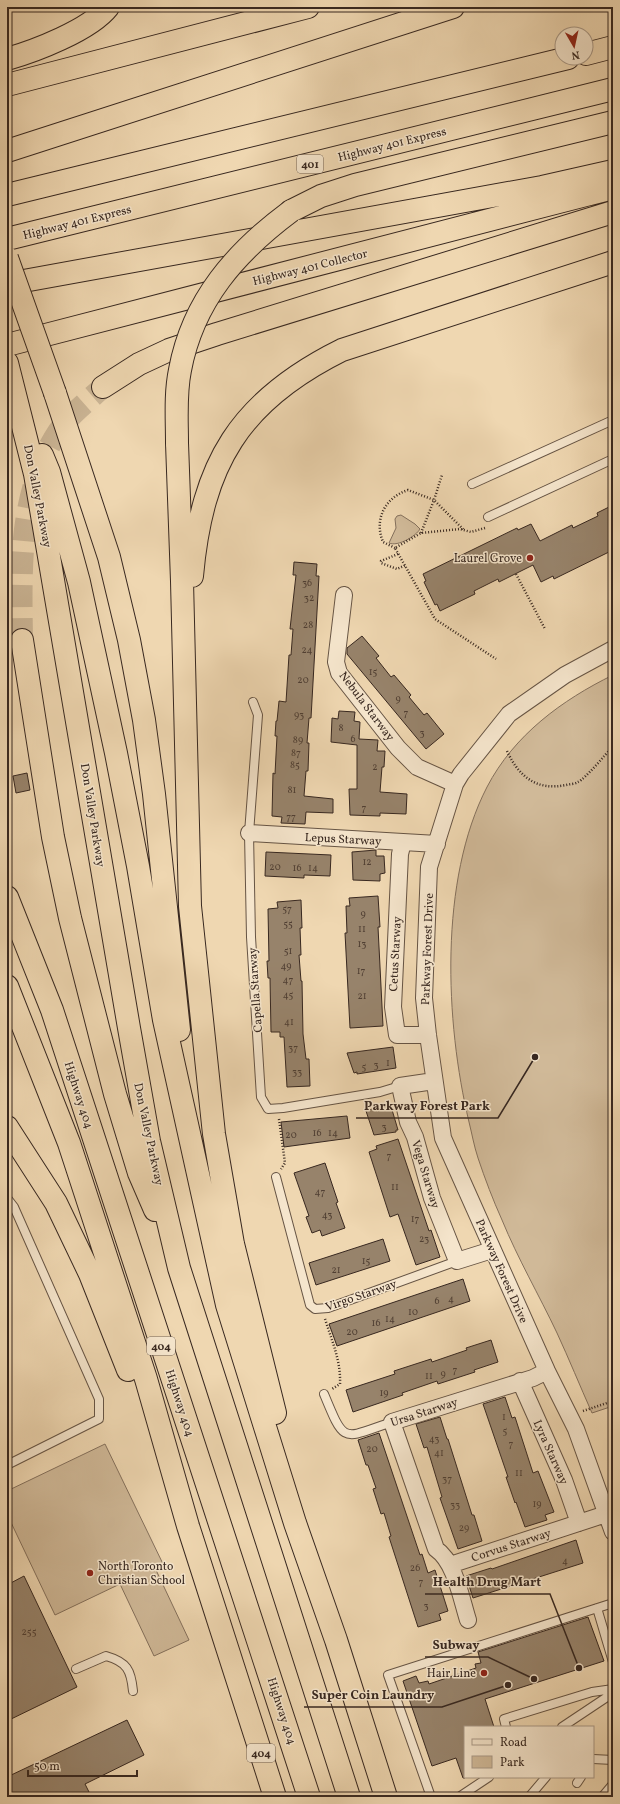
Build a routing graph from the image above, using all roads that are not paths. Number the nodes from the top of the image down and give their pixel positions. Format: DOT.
graph roads {
  1 [pos="108,7"];
  2 [pos="308,7"];
  3 [pos="453,7"];
  4 [pos="613,47"];
  5 [pos="594,52"];
  6 [pos="7,59"];
  7 [pos="554,61"];
  8 [pos="7,85"];
  9 [pos="613,89"];
  10 [pos="613,122"];
  11 [pos="7,151"];
  12 [pos="613,171"];
  13 [pos="613,188"];
  14 [pos="7,195"];
  15 [pos="613,212"];
  16 [pos="7,239"];
  17 [pos="7,258"];
  18 [pos="613,262"];
  19 [pos="7,284"];
  20 [pos="89,325"];
  21 [pos="7,345"];
  22 [pos="7,352"];
  23 [pos="7,363"];
  24 [pos="103,387"];
  25 [pos="17,397"];
  26 [pos="613,420"];
  27 [pos="613,459"];
  28 [pos="472,484"];
  29 [pos="488,516"];
  30 [pos="344,595"];
  31 [pos="22,640"];
  32 [pos="613,649"];
  33 [pos="184,677"];
  34 [pos="253,702"];
  35 [pos="455,784"];
  36 [pos="249,833"];
  37 [pos="403,842"];
  38 [pos="436,844"];
  39 [pos="7,897"];
  40 [pos="7,986"];
  41 [pos="428,1035"];
  42 [pos="434,1081"];
  43 [pos="400,1086"];
  44 [pos="7,1127"];
  45 [pos="191,1143"];
  46 [pos="276,1177"];
  47 [pos="7,1198"];
  48 [pos="492,1250"];
  49 [pos="456,1261"];
  50 [pos="179,1268"];
  51 [pos="547,1371"];
  52 [pos="520,1382"];
  53 [pos="324,1394"];
  54 [pos="392,1422"];
  55 [pos="7,1465"];
  56 [pos="610,1514"];
  57 [pos="579,1523"];
  58 [pos="188,1526"];
  59 [pos="613,1532"];
  60 [pos="450,1565"];
  61 [pos="613,1603"];
  62 [pos="597,1608"];
  63 [pos="468,1620"];
  64 [pos="336,1640"];
  65 [pos="613,1662"];
  66 [pos="76,1669"];
  67 [pos="613,1689"];
  68 [pos="133,1691"];
  69 [pos="613,1693"];
  70 [pos="506,1726"];
  71 [pos="564,1726"];
  72 [pos="594,1760"];
  73 [pos="613,1760"];
  74 [pos="488,1778"];
  75 [pos="545,1778"];
  76 [pos="613,1784"];
  77 [pos="275,1797"];
  78 [pos="309,1797"];
  79 [pos="349,1797"];
  80 [pos="386,1797"];
  81 [pos="431,1797"];
  82 [pos="459,1797"];
  83 [pos="529,1797"];
  84 [pos="602,1797"];
  1 -- 6 [label="highway"];
  2 -- 8 [label="highway"];
  3 -- 11 [label="highway"];
  4 -- 5 [label="highway"];
  7 -- 14 [label="highway"];
  9 -- 16 [label="highway, Highway 401 Express / 401"];
  10 -- 33 [label="highway, bridge"];
  12 -- 19 [label="highway"];
  13 -- 20 [label="highway, Highway 401 Collector"];
  15 -- 24 [label="highway"];
  17 -- 45 [label="highway, bridge"];
  18 -- 33 [label="highway"];
  20 -- 21 [label="highway, Highway 401 Collector"];
  20 -- 22 [label="highway"];
  23 -- 25 [label="highway, Don Valley Parkway"];
  25 -- 45 [label="highway"];
  25 -- 50 [label="highway, Don Valley Parkway"];
  26 -- 28 [label="lane"];
  27 -- 29 [label="lane"];
  30 -- 35 [label="street, Nebula Starway"];
  31 -- 50 [label="highway"];
  32 -- 35 [label="street, Parkway Forest Drive"];
  33 -- 64 [label="highway"];
  34 -- 36 [label="lane, Capella Starway"];
  35 -- 38 [label="street, Parkway Forest Drive"];
  36 -- 37 [label="street, Lepus Starway"];
  36 -- 43 [label="lane, Capella Starway"];
  37 -- 38 [label="street, Lepus Starway"];
  37 -- 41 [label="street, Cetus Starway"];
  38 -- 41 [label="street, Parkway Forest Drive"];
  39 -- 78 [label="highway, Highway 404 / 404"];
  40 -- 58 [label="highway, Highway 404 / 404"];
  41 -- 42 [label="street, Parkway Forest Drive"];
  42 -- 43 [label="street, Capella Starway"];
  42 -- 48 [label="street, Parkway Forest Drive"];
  43 -- 49 [label="street, Vega Starway"];
  44 -- 58 [label="highway"];
  45 -- 64 [label="highway"];
  46 -- 49 [label="lane, Virgo Starway"];
  47 -- 55 [label="lane"];
  48 -- 49 [label="street, Virgo Starway"];
  48 -- 51 [label="street, Parkway Forest Drive"];
  50 -- 79 [label="highway"];
  51 -- 52 [label="street, Ursa Starway"];
  51 -- 56 [label="street, Parkway Forest Drive"];
  52 -- 54 [label="street, Ursa Starway"];
  52 -- 57 [label="street, Lyra Starway"];
  53 -- 54 [label="lane, Ursa Starway"];
  54 -- 60 [label="street"];
  56 -- 57 [label="street, Corvus Starway"];
  56 -- 59 [label="street, Parkway Forest Drive"];
  57 -- 60 [label="street, Corvus Starway"];
  58 -- 77 [label="highway, Highway 404 / 404"];
  60 -- 63 [label="street"];
  61 -- 62 [label="lane"];
  62 -- 65 [label="lane"];
  62 -- 81 [label="lane"];
  64 -- 80 [label="highway"];
  66 -- 68 [label="lane"];
  67 -- 70 [label="lane"];
  69 -- 71 [label="lane"];
  72 -- 73 [label="lane"];
  74 -- 82 [label="lane"];
  75 -- 83 [label="lane"];
  76 -- 84 [label="lane"];
}
